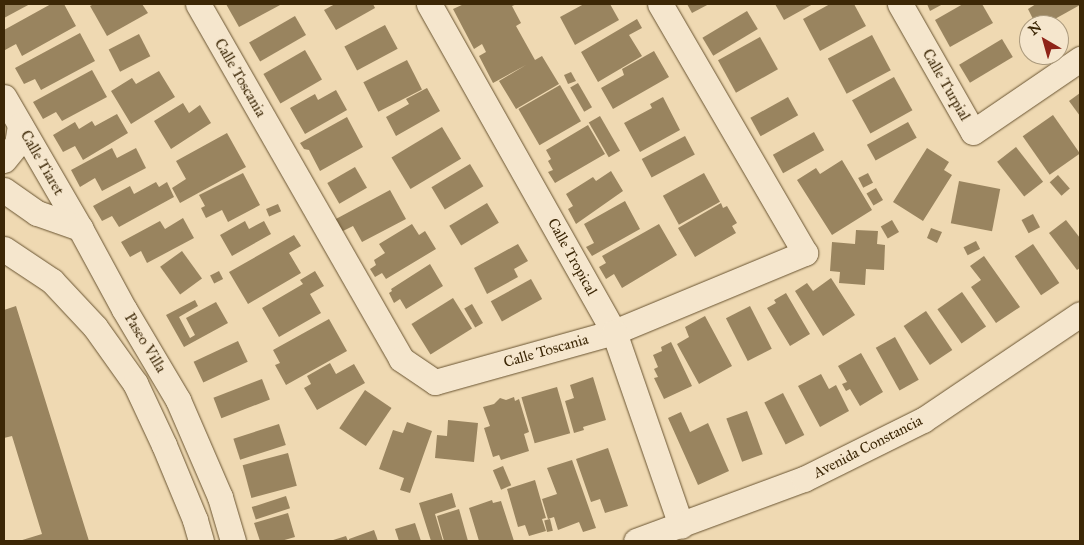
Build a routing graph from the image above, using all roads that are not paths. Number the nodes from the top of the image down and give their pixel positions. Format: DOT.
graph roads {
  1 [pos="198,4"];
  2 [pos="429,4"];
  3 [pos="660,4"];
  4 [pos="900,4"];
  5 [pos="1080,59"];
  6 [pos="4,97"];
  7 [pos="20,124"];
  8 [pos="4,160"];
  9 [pos="4,190"];
  10 [pos="80,228"];
  11 [pos="4,249"];
  12 [pos="1080,314"];
  13 [pos="614,332"];
  14 [pos="681,526"];
  15 [pos="202,541"];
  16 [pos="233,541"];
  17 [pos="636,541"];
  1 -- 13 [label="street, Calle Toscania"];
  2 -- 13 [label="street, Calle Tropical"];
  3 -- 13 [label="street, Calle Toscania"];
  4 -- 5 [label="street, Calle Turpial"];
  6 -- 7 [label="street, Calle Tiaret"];
  7 -- 8 [label="street"];
  7 -- 10 [label="street, Calle Tiaret"];
  9 -- 10 [label="street"];
  10 -- 16 [label="street, Paseo Villa"];
  11 -- 15 [label="street, Paseo Villa"];
  12 -- 14 [label="street, Avenida Constancia"];
  13 -- 14 [label="street, Calle Tropical"];
  14 -- 17 [label="street, Avenida Constancia"];
}
